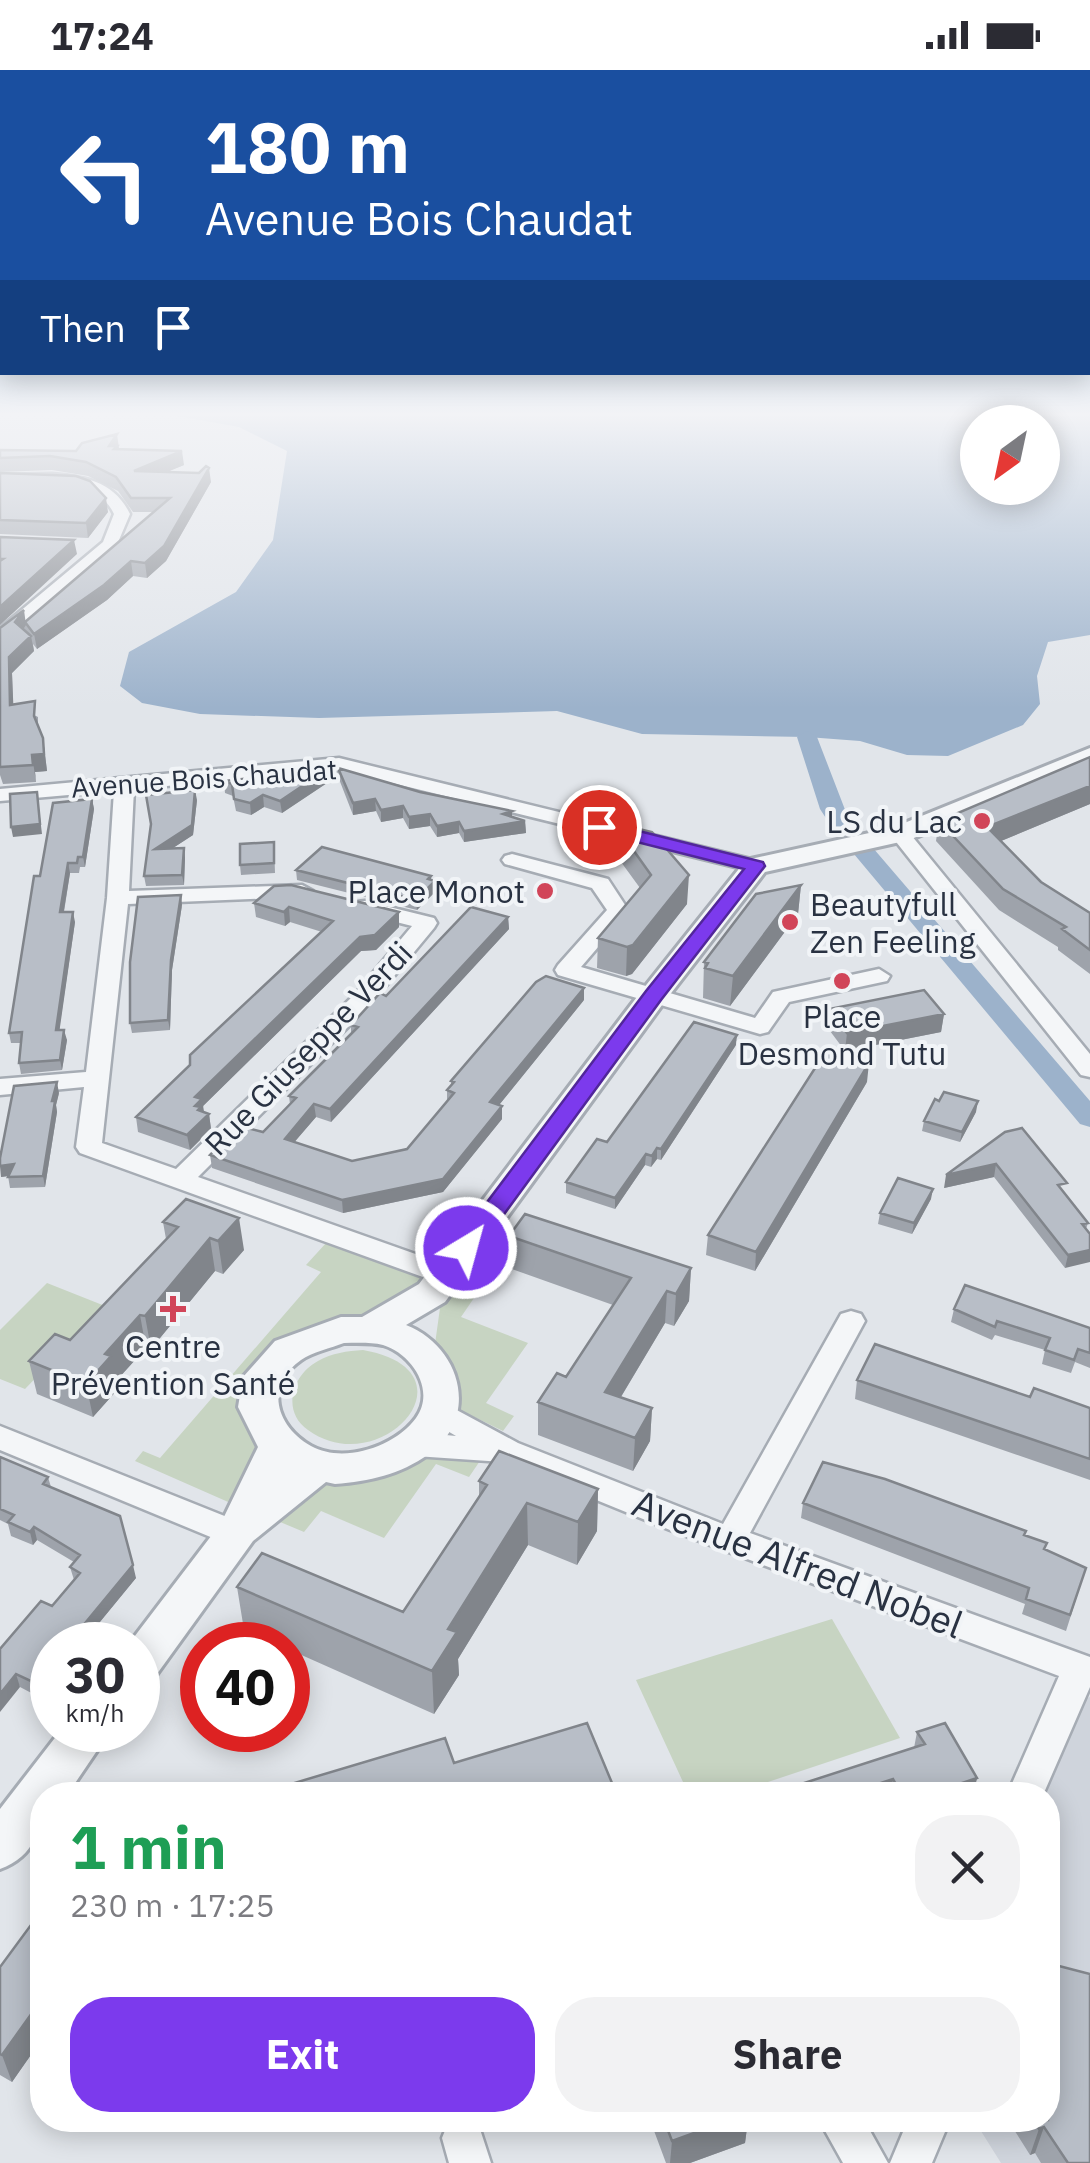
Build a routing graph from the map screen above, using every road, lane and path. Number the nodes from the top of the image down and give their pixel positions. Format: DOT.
graph roads {
  1 [pos="122,513"];
  2 [pos="70,546"];
  3 [pos="106,547"];
  4 [pos="0,637"];
  5 [pos="1090,754"];
  6 [pos="124,782"];
  7 [pos="0,796"];
  8 [pos="900,834"];
  9 [pos="512,860"];
  10 [pos="756,866"];
  11 [pos="118,898"];
  12 [pos="879,976"];
  13 [pos="654,995"];
  14 [pos="1090,1070"];
  15 [pos="95,1078"];
  16 [pos="0,1087"];
  17 [pos="180,1180"];
  18 [pos="438,1284"];
  19 [pos="851,1321"];
  20 [pos="369,1330"];
  21 [pos="422,1350"];
  22 [pos="440,1412"];
  23 [pos="0,1437"];
  24 [pos="415,1444"];
  25 [pos="278,1447"];
  26 [pos="507,1451"];
  27 [pos="318,1466"];
  28 [pos="236,1534"];
  29 [pos="731,1539"];
  30 [pos="160,1636"];
  31 [pos="1084,1671"];
  32 [pos="71,1752"];
  33 [pos="49,1782"];
  34 [pos="1031,1782"];
  35 [pos="30,1807"];
  36 [pos="0,1847"];
  37 [pos="848,2132"];
  38 [pos="925,2132"];
  39 [pos="867,2163"];
  40 [pos="911,2163"];
  1 -- 3 [label="street"];
  2 -- 3 [label="street"];
  3 -- 4 [label="street"];
  5 -- 8 [label="street"];
  6 -- 7 [label="street, Avenue Bois Chaudat"];
  6 -- 10 [label="street, Avenue Bois Chaudat"];
  6 -- 11 [label="street"];
  8 -- 10 [label="street"];
  8 -- 14 [label="street"];
  9 -- 13 [label="street"];
  10 -- 13 [label="street"];
  11 -- 15 [label="street"];
  11 -- 17 [label="street, Rue Giuseppe Verdi"];
  12 -- 13 [label="street"];
  13 -- 18 [label="street"];
  15 -- 16 [label="street"];
  15 -- 17 [label="street"];
  17 -- 18 [label="street"];
  18 -- 20 [label="street"];
  18 -- 21 [label="street"];
  19 -- 29 [label="street"];
  20 -- 21 [label="street"];
  20 -- 25 [label="street"];
  21 -- 22 [label="street"];
  22 -- 24 [label="street"];
  22 -- 26 [label="street, Avenue Alfred Nobel"];
  23 -- 28 [label="street"];
  24 -- 26 [label="street, Avenue Alfred Nobel"];
  24 -- 27 [label="street"];
  25 -- 27 [label="street"];
  25 -- 28 [label="street"];
  26 -- 29 [label="street, Avenue Alfred Nobel"];
  27 -- 28 [label="street"];
  28 -- 30 [label="street"];
  29 -- 31 [label="street, Avenue Alfred Nobel"];
  31 -- 34 [label="street"];
  32 -- 33 [label="street"];
  35 -- 36 [label="street"];
  37 -- 39 [label="street"];
  38 -- 40 [label="street"];
}
